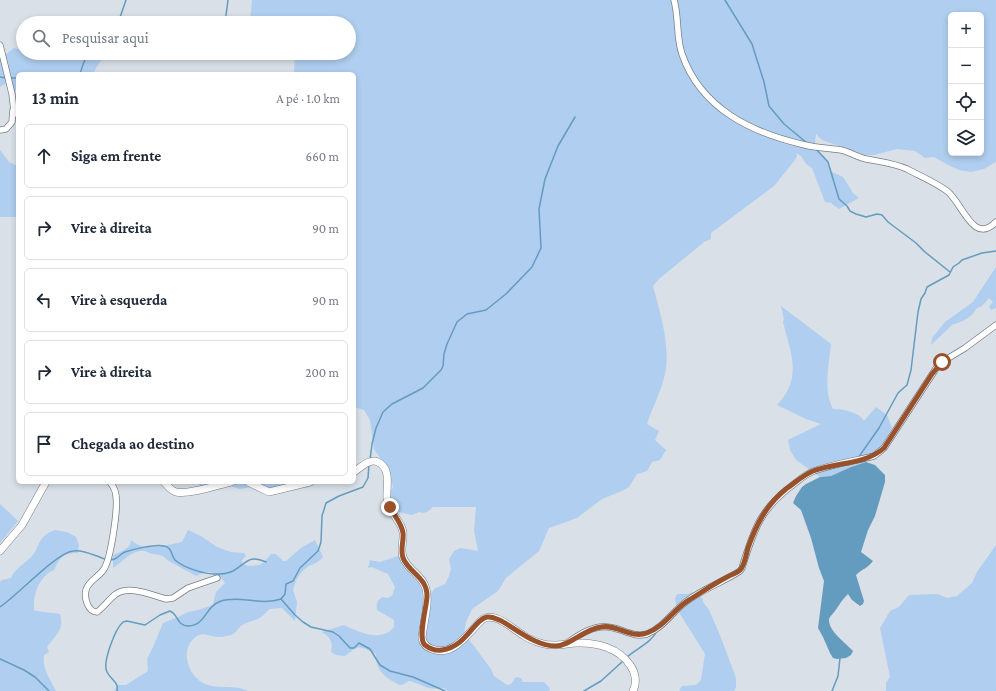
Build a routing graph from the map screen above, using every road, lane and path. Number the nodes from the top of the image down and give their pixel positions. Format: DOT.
graph roads {
  1 [pos="674,0"];
  2 [pos="0,45"];
  3 [pos="14,108"];
  4 [pos="16,113"];
  5 [pos="0,130"];
  6 [pos="996,222"];
  7 [pos="996,326"];
  8 [pos="356,471"];
  9 [pos="45,484"];
  10 [pos="111,484"];
  11 [pos="166,484"];
  12 [pos="223,484"];
  13 [pos="252,484"];
  14 [pos="302,484"];
  15 [pos="0,550"];
  16 [pos="218,578"];
  17 [pos="564,645"];
  18 [pos="633,691"];
  1 -- 6 [label="street"];
  2 -- 3 [label="street"];
  3 -- 4 [label="street"];
  3 -- 5 [label="street"];
  7 -- 17 [label="street"];
  8 -- 17 [label="street"];
  9 -- 15 [label="street"];
  10 -- 16 [label="street"];
  11 -- 12 [label="street"];
  13 -- 14 [label="street"];
  17 -- 18 [label="street"];
}
